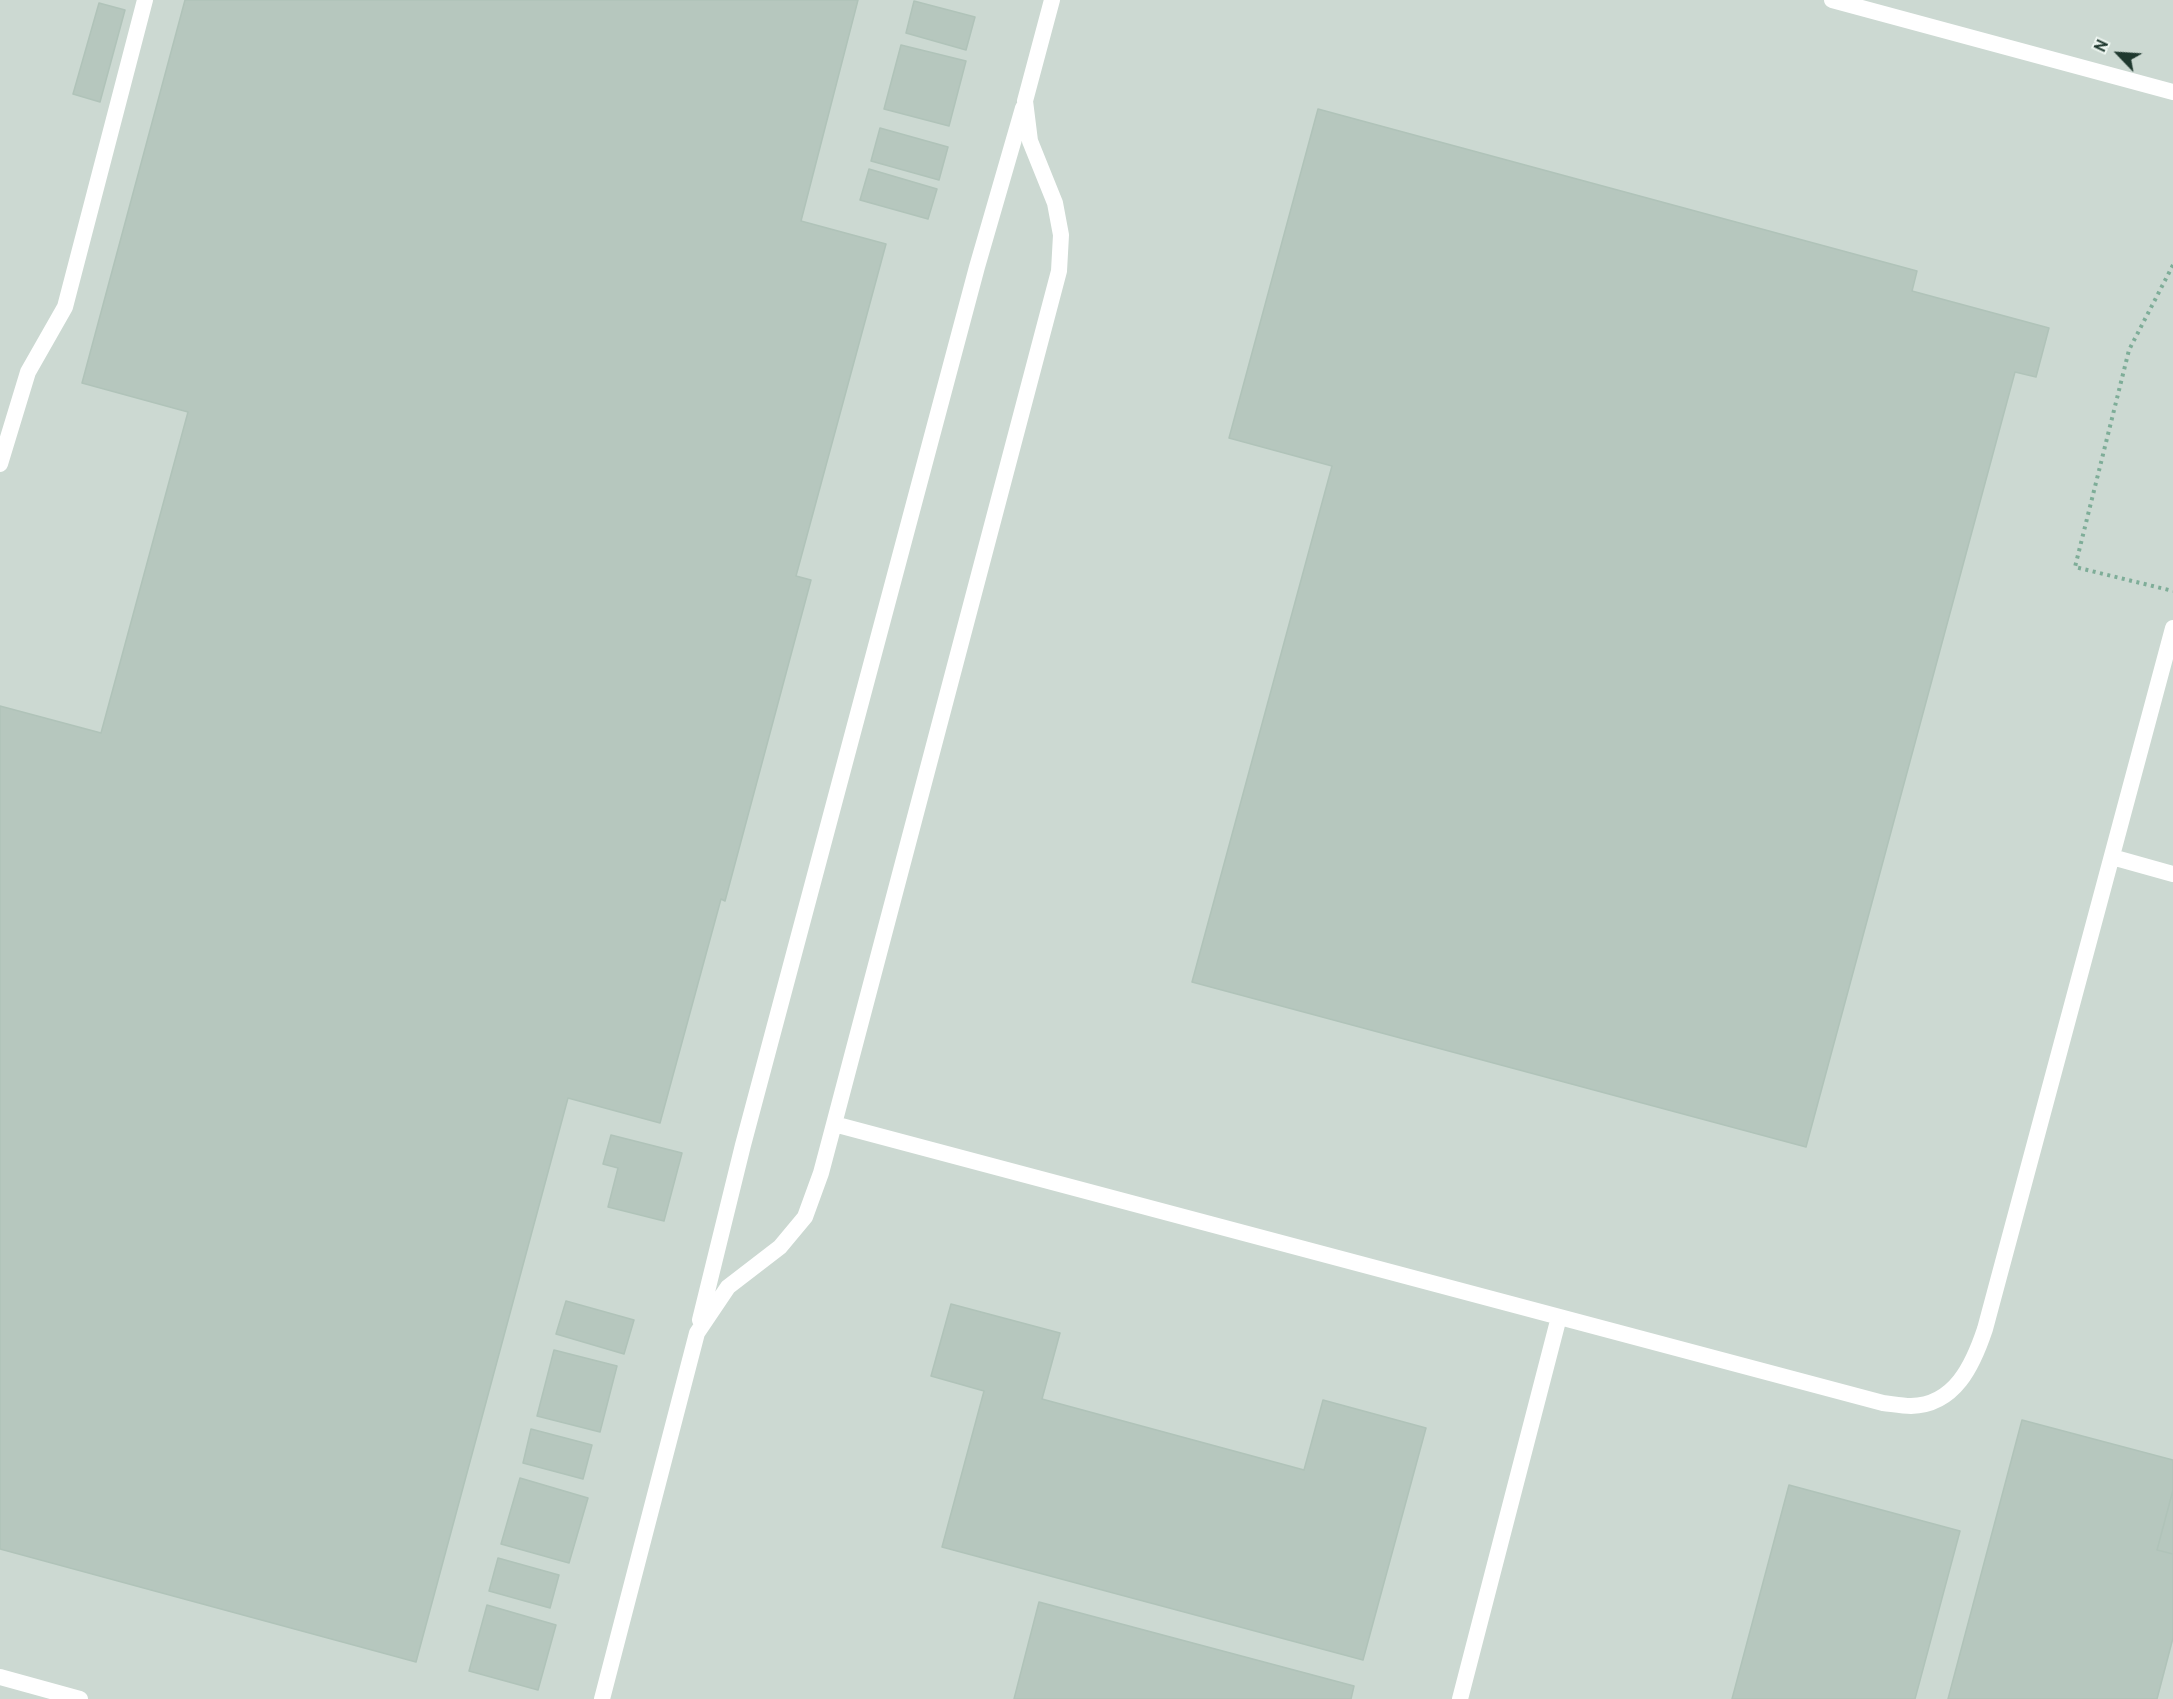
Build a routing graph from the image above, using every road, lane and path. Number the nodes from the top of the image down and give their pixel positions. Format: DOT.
graph roads {
  1 [pos="145,0"];
  2 [pos="1053,0"];
  3 [pos="1832,0"];
  4 [pos="2173,92"];
  5 [pos="1025,101"];
  6 [pos="2173,265"];
  7 [pos="0,464"];
  8 [pos="2173,591"];
  9 [pos="2173,628"];
  10 [pos="2112,857"];
  11 [pos="2173,874"];
  12 [pos="834,1124"];
  13 [pos="1559,1317"];
  14 [pos="697,1333"];
  15 [pos="0,1677"];
  16 [pos="80,1699"];
  17 [pos="602,1699"];
  18 [pos="1460,1699"];
  1 -- 7 [label="lane"];
  2 -- 5 [label="lane"];
  3 -- 4 [label="lane"];
  5 -- 12 [label="lane"];
  5 -- 14 [label="lane"];
  6 -- 8 [label="path"];
  9 -- 10 [label="lane"];
  10 -- 11 [label="lane"];
  10 -- 13 [label="lane"];
  12 -- 13 [label="lane"];
  12 -- 14 [label="lane"];
  13 -- 18 [label="lane"];
  14 -- 17 [label="lane"];
  15 -- 16 [label="lane"];
}
